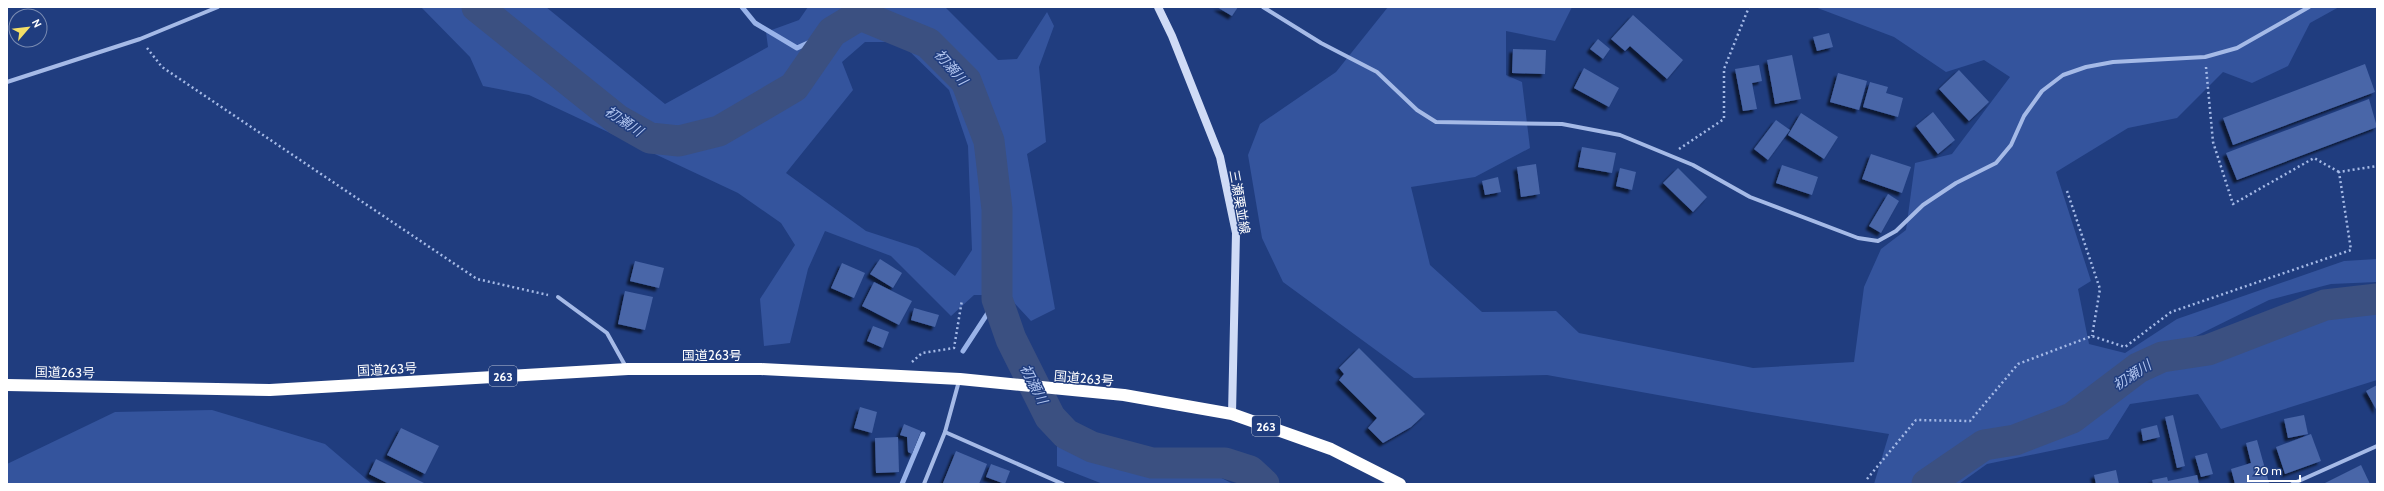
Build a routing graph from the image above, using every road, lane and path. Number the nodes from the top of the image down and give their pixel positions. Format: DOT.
graph roads {
  1 [pos="218,7"];
  2 [pos="1158,7"];
  3 [pos="1263,7"];
  4 [pos="1749,7"];
  5 [pos="2310,7"];
  6 [pos="140,39"];
  7 [pos="2205,57"];
  8 [pos="7,82"];
  9 [pos="1671,155"];
  10 [pos="2377,166"];
  11 [pos="2339,172"];
  12 [pos="2067,190"];
  13 [pos="558,297"];
  14 [pos="962,300"];
  15 [pos="2092,336"];
  16 [pos="628,369"];
  17 [pos="896,376"];
  18 [pos="960,379"];
  19 [pos="7,385"];
  20 [pos="1232,414"];
  21 [pos="945,432"];
  22 [pos="2377,446"];
  23 [pos="1867,479"];
  24 [pos="924,484"];
  25 [pos="1063,484"];
  26 [pos="1400,484"];
  27 [pos="2292,484"];
  1 -- 6 [label="street"];
  2 -- 20 [label="main road, 三瀬栗並線"];
  3 -- 9 [label="street"];
  4 -- 9 [label="path"];
  5 -- 7 [label="street"];
  6 -- 8 [label="street"];
  6 -- 13 [label="path"];
  7 -- 9 [label="street"];
  7 -- 11 [label="path"];
  10 -- 11 [label="path"];
  11 -- 15 [label="path"];
  12 -- 15 [label="path"];
  13 -- 16 [label="street"];
  14 -- 17 [label="path"];
  15 -- 23 [label="path"];
  16 -- 17 [label="highway, 国道263号 / 263"];
  16 -- 19 [label="highway, 国道263号 / 263"];
  17 -- 18 [label="highway, 国道263号 / 263"];
  18 -- 20 [label="highway, 国道263号 / 263"];
  18 -- 21 [label="street"];
  20 -- 26 [label="highway, 国道263号 / 263"];
  21 -- 24 [label="street"];
  21 -- 25 [label="street"];
  22 -- 27 [label="street"];
}
